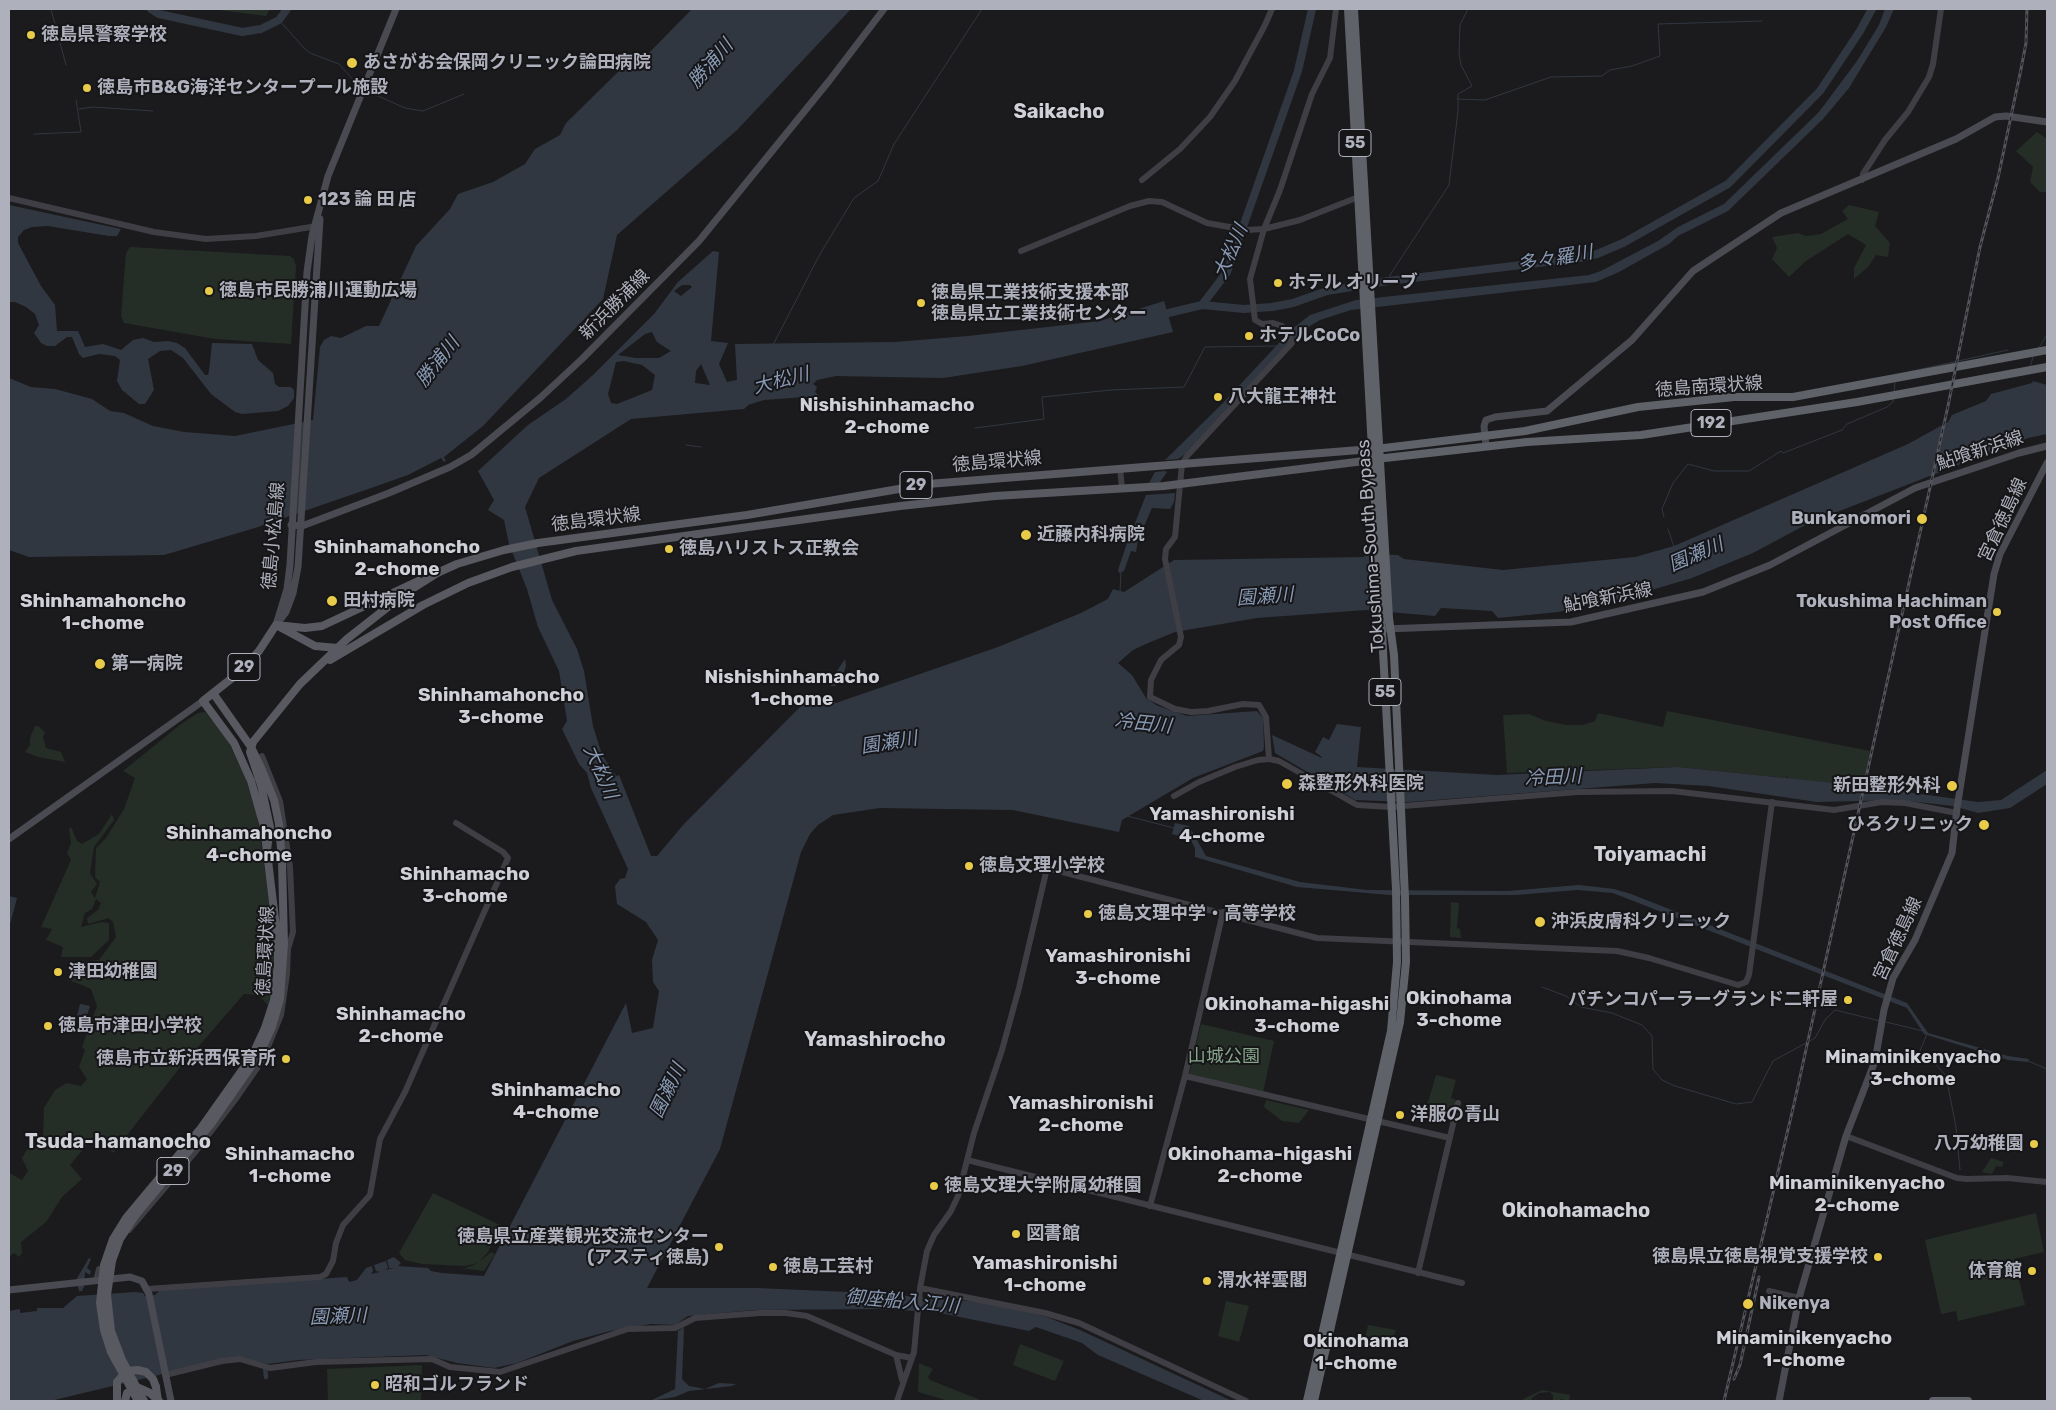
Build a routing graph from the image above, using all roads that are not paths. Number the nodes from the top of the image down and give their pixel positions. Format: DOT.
graph roads {
  1 [pos="396,9"];
  2 [pos="884,9"];
  3 [pos="1272,9"];
  4 [pos="1336,9"];
  5 [pos="1348,9"];
  6 [pos="1354,9"];
  7 [pos="1941,9"];
  8 [pos="2047,122"];
  9 [pos="1142,180"];
  10 [pos="1862,180"];
  11 [pos="1362,196"];
  12 [pos="9,198"];
  13 [pos="316,226"];
  14 [pos="1262,230"];
  15 [pos="315,237"];
  16 [pos="1021,251"];
  17 [pos="2047,350"];
  18 [pos="2047,367"];
  19 [pos="1484,436"];
  20 [pos="1486,446"];
  21 [pos="2047,446"];
  22 [pos="1376,449"];
  23 [pos="1376,459"];
  24 [pos="2047,463"];
  25 [pos="1182,464"];
  26 [pos="1120,468"];
  27 [pos="1179,485"];
  28 [pos="1122,489"];
  29 [pos="830,500"];
  30 [pos="833,515"];
  31 [pos="291,522"];
  32 [pos="302,526"];
  33 [pos="1381,554"];
  34 [pos="436,573"];
  35 [pos="276,625"];
  36 [pos="1390,628"];
  37 [pos="1381,629"];
  38 [pos="351,646"];
  39 [pos="336,649"];
  40 [pos="300,684"];
  41 [pos="213,693"];
  42 [pos="203,700"];
  43 [pos="251,747"];
  44 [pos="262,756"];
  45 [pos="1269,759"];
  46 [pos="1174,796"];
  47 [pos="1772,802"];
  48 [pos="1400,805"];
  49 [pos="1391,806"];
  50 [pos="1957,811"];
  51 [pos="456,823"];
  52 [pos="10,835"];
  53 [pos="267,850"];
  54 [pos="1223,912"];
  55 [pos="1397,942"];
  56 [pos="1406,942"];
  57 [pos="281,944"];
  58 [pos="1184,1076"];
  59 [pos="1458,1103"];
  60 [pos="1374,1121"];
  61 [pos="1846,1136"];
  62 [pos="1450,1138"];
  63 [pos="967,1160"];
  64 [pos="2047,1182"];
  65 [pos="1150,1206"];
  66 [pos="1344,1254"];
  67 [pos="1418,1273"];
  68 [pos="96,1281"];
  69 [pos="1462,1284"];
  70 [pos="9,1290"];
  71 [pos="920,1291"];
  72 [pos="1769,1291"];
  73 [pos="148,1292"];
  74 [pos="1799,1298"];
  75 [pos="896,1355"];
  76 [pos="912,1358"];
  77 [pos="165,1374"];
  78 [pos="902,1381"];
  79 [pos="117,1401"];
  80 [pos="125,1401"];
  81 [pos="138,1401"];
  82 [pos="144,1401"];
  83 [pos="158,1401"];
  84 [pos="171,1401"];
  85 [pos="897,1401"];
  86 [pos="1246,1401"];
  87 [pos="1307,1401"];
  88 [pos="1314,1401"];
  89 [pos="1779,1401"];
  90 [pos="1933,1401"];
  91 [pos="1968,1401"];
  1 -- 13 [label="main road, 徳島小松島線"];
  2 -- 32 [label="main road, 新浜勝浦線"];
  3 -- 9 [label="street"];
  4 -- 14 [label="street"];
  5 -- 11 [label="highway, Tokushima-South Bypass / 55"];
  6 -- 11 [label="highway, Tokushima-South Bypass / 55"];
  7 -- 10 [label="street"];
  8 -- 10 [label="main road"];
  10 -- 19 [label="main road"];
  11 -- 14 [label="street"];
  11 -- 22 [label="highway, Tokushima-South Bypass / 55"];
  12 -- 13 [label="street"];
  13 -- 15 [label="main road, 徳島小松島線"];
  14 -- 16 [label="street"];
  14 -- 25 [label="street"];
  15 -- 31 [label="main road, 徳島小松島線"];
  15 -- 32 [label="main road, 徳島小松島線"];
  17 -- 19 [label="highway, 徳島南環状線 / 192"];
  18 -- 20 [label="highway, 徳島南環状線 / 192"];
  19 -- 20 [label="main road"];
  19 -- 22 [label="highway, 徳島南環状線 / 192"];
  20 -- 23 [label="highway, 徳島南環状線 / 192"];
  21 -- 36 [label="main road, 鮎喰新浜線"];
  22 -- 23 [label="highway, Tokushima-South Bypass / 55"];
  22 -- 25 [label="main road, 徳島環状線 / 29"];
  23 -- 27 [label="main road, 徳島環状線 / 29"];
  23 -- 33 [label="highway, Tokushima-South Bypass / 55"];
  24 -- 50 [label="main road, 宮倉徳島線"];
  25 -- 26 [label="main road, 徳島環状線 / 29"];
  25 -- 27 [label="street"];
  26 -- 28 [label="street"];
  26 -- 29 [label="main road, 徳島環状線 / 29"];
  27 -- 28 [label="main road, 徳島環状線 / 29"];
  27 -- 45 [label="street"];
  28 -- 30 [label="main road, 徳島環状線 / 29"];
  29 -- 30 [label="main road"];
  29 -- 34 [label="main road, 徳島環状線 / 29"];
  30 -- 38 [label="main road, 徳島環状線 / 29"];
  31 -- 32 [label="main road, 新浜勝浦線"];
  31 -- 35 [label="main road, 徳島小松島線"];
  32 -- 35 [label="main road, 徳島小松島線"];
  33 -- 36 [label="highway, Tokushima-South Bypass / 55"];
  33 -- 37 [label="highway, Tokushima-South Bypass / 55"];
  34 -- 35 [label="main road, 29"];
  34 -- 39 [label="main road, 徳島環状線 / 29"];
  35 -- 39 [label="main road, 徳島環状線 / 29"];
  35 -- 41 [label="main road, 29"];
  36 -- 37 [label="main road, 鮎喰新浜線"];
  36 -- 48 [label="highway, Tokushima-South Bypass / 55"];
  37 -- 49 [label="highway, Tokushima-South Bypass / 55"];
  38 -- 39 [label="main road, 徳島環状線 / 29"];
  38 -- 40 [label="main road, 徳島環状線 / 29"];
  39 -- 40 [label="main road, 徳島環状線 / 29"];
  40 -- 43 [label="main road, 徳島環状線 / 29"];
  41 -- 42 [label="main road, 29"];
  41 -- 43 [label="main road, 徳島環状線 / 29"];
  42 -- 52 [label="main road"];
  42 -- 53 [label="main road, 徳島環状線 / 29"];
  43 -- 53 [label="main road, 徳島環状線 / 29"];
  43 -- 57 [label="main road, 徳島環状線 / 29"];
  44 -- 68 [label="street"];
  45 -- 46 [label="street"];
  45 -- 49 [label="street"];
  47 -- 48 [label="street"];
  47 -- 50 [label="street"];
  47 -- 56 [label="street"];
  48 -- 49 [label="street"];
  48 -- 56 [label="highway, Tokushima-South Bypass / 55"];
  49 -- 55 [label="highway, Tokushima-South Bypass / 55"];
  50 -- 61 [label="main road, 宮倉徳島線"];
  51 -- 73 [label="street"];
  53 -- 57 [label="main road, 徳島環状線 / 29"];
  54 -- 55 [label="street"];
  54 -- 58 [label="street"];
  54 -- 63 [label="street"];
  55 -- 56 [label="street"];
  55 -- 60 [label="highway, Tokushima-South Bypass / 55"];
  56 -- 60 [label="highway, Tokushima-South Bypass / 55"];
  57 -- 81 [label="main road, 徳島環状線 / 29, bridge"];
  57 -- 82 [label="main road, 徳島環状線 / 29, bridge"];
  58 -- 60 [label="street"];
  58 -- 65 [label="street"];
  59 -- 62 [label="street"];
  60 -- 62 [label="street"];
  60 -- 66 [label="highway, Tokushima-South Bypass / 55"];
  61 -- 64 [label="street"];
  61 -- 74 [label="main road, 宮倉徳島線"];
  62 -- 67 [label="street"];
  63 -- 65 [label="street"];
  63 -- 71 [label="street"];
  65 -- 66 [label="street"];
  66 -- 67 [label="street"];
  66 -- 87 [label="highway, Tokushima-South Bypass / 55"];
  66 -- 88 [label="highway, Tokushima-South Bypass / 55"];
  67 -- 69 [label="street"];
  68 -- 70 [label="main road"];
  68 -- 73 [label="main road"];
  71 -- 76 [label="street"];
  71 -- 86 [label="street"];
  72 -- 74 [label="street"];
  73 -- 77 [label="main road"];
  74 -- 89 [label="main road, 宮倉徳島線"];
  75 -- 76 [label="street"];
  75 -- 77 [label="street"];
  75 -- 78 [label="street"];
  76 -- 78 [label="street"];
  77 -- 84 [label="main road"];
  78 -- 85 [label="street"];
  79 -- 83 [label="main road, bridge"];
  80 -- 83 [label="main road, bridge"];
  90 -- 91 [label="highway"];
}
